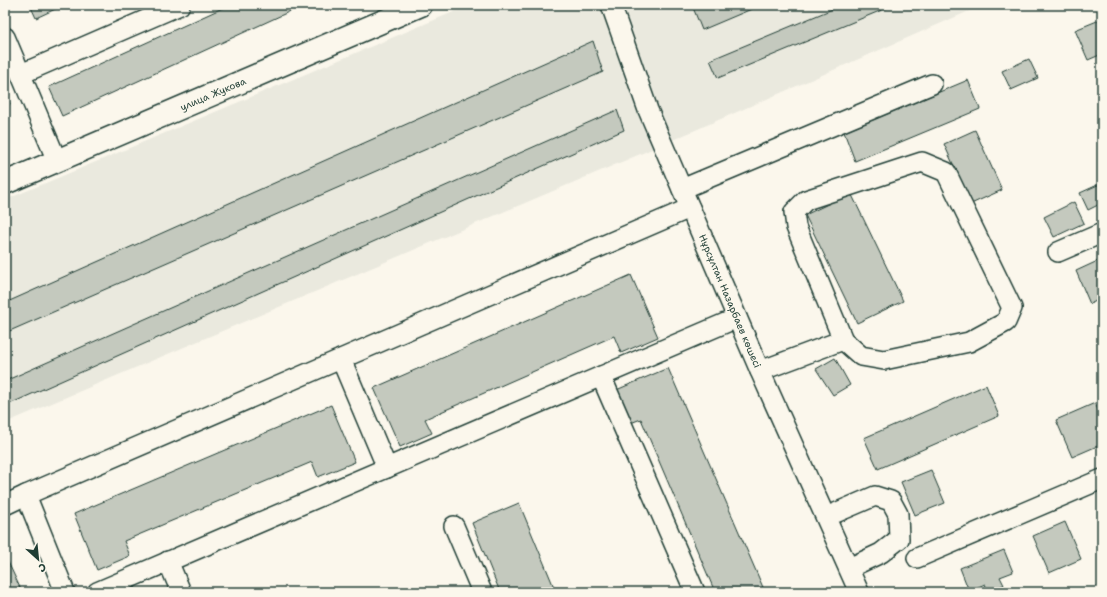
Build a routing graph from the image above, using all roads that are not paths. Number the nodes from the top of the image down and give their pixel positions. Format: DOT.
graph roads {
  1 [pos="180,5"];
  2 [pos="421,5"];
  3 [pos="611,5"];
  4 [pos="5,37"];
  5 [pos="21,74"];
  6 [pos="932,84"];
  7 [pos="57,161"];
  8 [pos="5,183"];
  9 [pos="682,189"];
  10 [pos="690,208"];
  11 [pos="1102,233"];
  12 [pos="1058,252"];
  13 [pos="738,318"];
  14 [pos="843,340"];
  15 [pos="341,359"];
  16 [pos="760,371"];
  17 [pos="601,376"];
  18 [pos="387,468"];
  19 [pos="1102,479"];
  20 [pos="26,495"];
  21 [pos="5,505"];
  22 [pos="826,517"];
  23 [pos="454,526"];
  24 [pos="916,558"];
  25 [pos="168,561"];
  26 [pos="849,568"];
  27 [pos="64,592"];
  28 [pos="96,592"];
  29 [pos="181,592"];
  30 [pos="482,592"];
  31 [pos="695,592"];
  32 [pos="859,592"];
  1 -- 5 [label="street"];
  2 -- 7 [label="main road, улица Жукова"];
  3 -- 9 [label="street, Нұрсұлтан Назарбаев көшесі"];
  4 -- 5 [label="street"];
  5 -- 7 [label="street"];
  6 -- 9 [label="street"];
  7 -- 8 [label="main road, улица Жукова"];
  9 -- 10 [label="street, Нұрсұлтан Назарбаев көшесі"];
  10 -- 13 [label="street, Нұрсұлтан Назарбаев көшесі"];
  10 -- 15 [label="street"];
  11 -- 12 [label="street"];
  13 -- 16 [label="street, Нұрсұлтан Назарбаев көшесі"];
  13 -- 17 [label="street"];
  14 -- 14 [label="street"];
  14 -- 16 [label="street"];
  15 -- 18 [label="street"];
  15 -- 20 [label="street"];
  16 -- 22 [label="street, Нұрсұлтан Назарбаев көшесі"];
  17 -- 18 [label="street"];
  17 -- 31 [label="street"];
  18 -- 25 [label="street"];
  19 -- 24 [label="street"];
  20 -- 21 [label="street"];
  20 -- 27 [label="street"];
  22 -- 26 [label="street, Нұрсұлтан Назарбаев көшесі"];
  22 -- 26 [label="street"];
  23 -- 30 [label="street"];
  25 -- 28 [label="street"];
  25 -- 29 [label="street"];
  26 -- 32 [label="street, Нұрсұлтан Назарбаев көшесі"];
}
